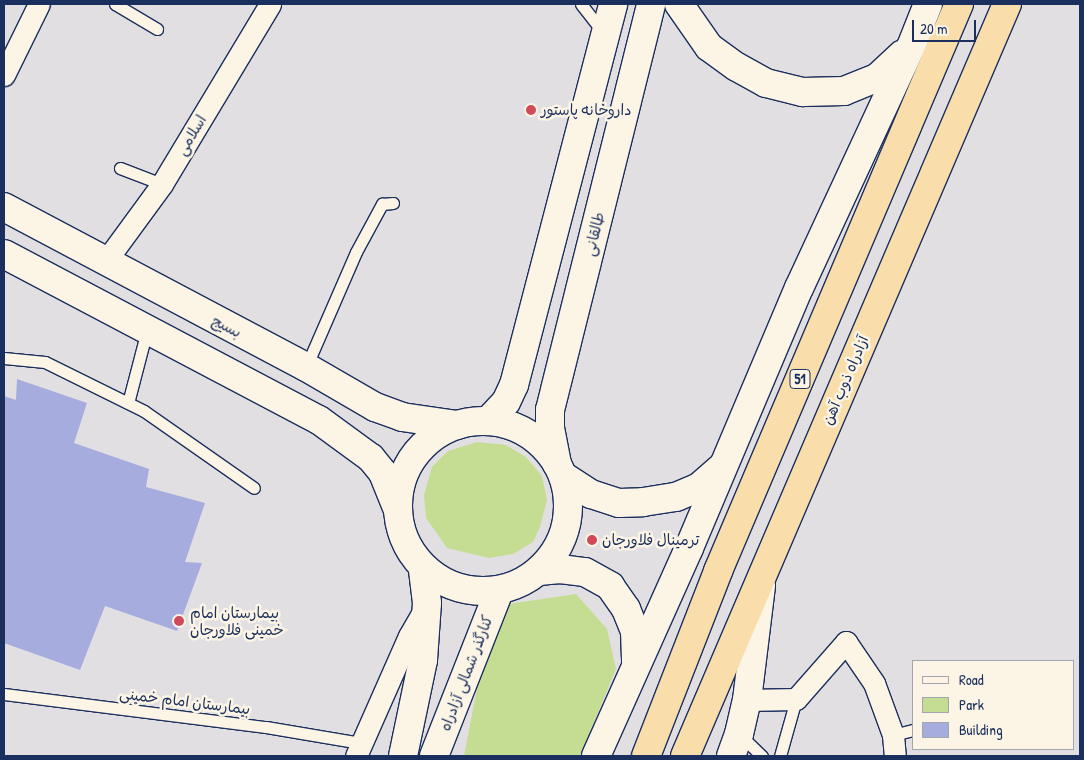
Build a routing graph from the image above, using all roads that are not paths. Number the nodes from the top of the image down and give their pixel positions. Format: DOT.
graph roads {
  1 [pos="39,4"];
  2 [pos="115,4"];
  3 [pos="270,4"];
  4 [pos="581,4"];
  5 [pos="613,4"];
  6 [pos="651,4"];
  7 [pos="679,4"];
  8 [pos="928,4"];
  9 [pos="959,4"];
  10 [pos="1008,4"];
  11 [pos="157,29"];
  12 [pos="605,34"];
  13 [pos="911,47"];
  14 [pos="5,67"];
  15 [pos="120,168"];
  16 [pos="162,184"];
  17 [pos="392,203"];
  18 [pos="4,207"];
  19 [pos="4,254"];
  20 [pos="105,262"];
  21 [pos="147,330"];
  22 [pos="4,358"];
  23 [pos="306,367"];
  24 [pos="128,403"];
  25 [pos="488,421"];
  26 [pos="457,425"];
  27 [pos="723,466"];
  28 [pos="560,470"];
  29 [pos="254,488"];
  30 [pos="397,508"];
  31 [pos="423,568"];
  32 [pos="763,569"];
  33 [pos="539,571"];
  34 [pos="499,590"];
  35 [pos="427,604"];
  36 [pos="636,666"];
  37 [pos="4,694"];
  38 [pos="747,700"];
  39 [pos="796,700"];
  40 [pos="903,732"];
  41 [pos="735,749"];
  42 [pos="358,750"];
  43 [pos="403,756"];
  44 [pos="434,756"];
  45 [pos="596,756"];
  46 [pos="646,756"];
  47 [pos="685,756"];
  48 [pos="762,756"];
  49 [pos="780,756"];
  50 [pos="894,756"];
  1 -- 14 [label="street"];
  2 -- 11 [label="lane"];
  3 -- 16 [label="street, اسلامی"];
  4 -- 12 [label="lane"];
  5 -- 12 [label="main road"];
  6 -- 28 [label="main road, طالقانی"];
  7 -- 13 [label="main road"];
  8 -- 13 [label="main road"];
  9 -- 46 [label="highway, 51"];
  10 -- 32 [label="highway, آزادراه ذوب آهن"];
  12 -- 25 [label="main road"];
  13 -- 27 [label="main road"];
  15 -- 16 [label="lane"];
  16 -- 20 [label="street, اسلامی"];
  17 -- 23 [label="lane"];
  18 -- 20 [label="main road, بسیج"];
  19 -- 21 [label="main road"];
  20 -- 23 [label="main road, بسیج"];
  21 -- 24 [label="lane"];
  21 -- 30 [label="main road"];
  22 -- 24 [label="lane"];
  23 -- 26 [label="main road, بسیج"];
  24 -- 29 [label="lane"];
  25 -- 26 [label="main road"];
  25 -- 28 [label="main road"];
  26 -- 30 [label="main road"];
  27 -- 28 [label="main road"];
  27 -- 36 [label="main road"];
  28 -- 33 [label="main road"];
  30 -- 31 [label="main road"];
  31 -- 34 [label="main road"];
  31 -- 35 [label="main road"];
  32 -- 38 [label="main road"];
  32 -- 47 [label="highway, آزادراه ذوب آهن"];
  33 -- 34 [label="main road"];
  33 -- 36 [label="main road"];
  34 -- 44 [label="main road, کنارگذر شمالی آزادراه"];
  35 -- 42 [label="street"];
  35 -- 43 [label="main road"];
  36 -- 45 [label="main road"];
  37 -- 42 [label="lane, بیمارستان امام خمینی"];
  38 -- 39 [label="street"];
  38 -- 41 [label="main road"];
  39 -- 40 [label="street"];
  39 -- 49 [label="lane"];
  40 -- 50 [label="street"];
  41 -- 48 [label="lane"];
}
